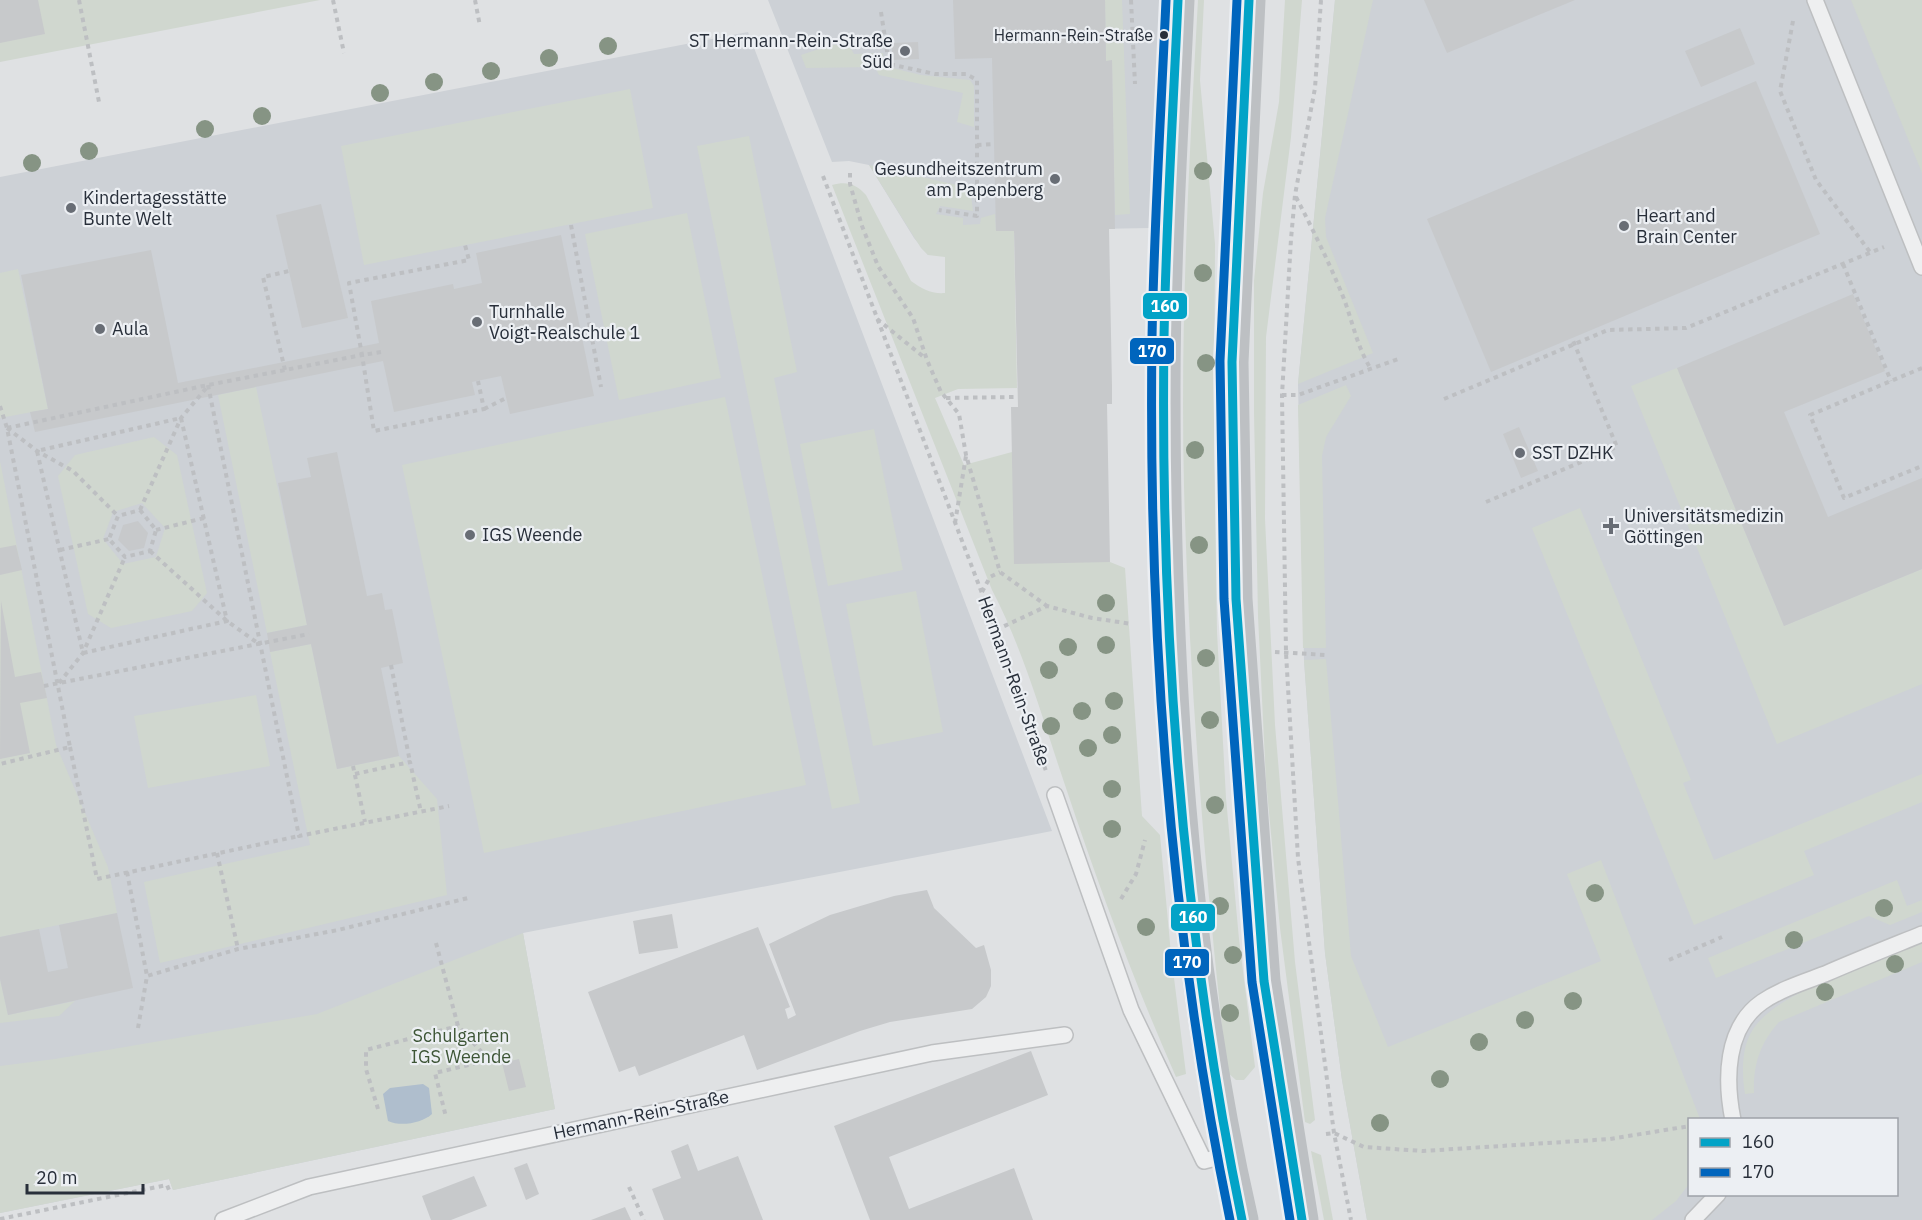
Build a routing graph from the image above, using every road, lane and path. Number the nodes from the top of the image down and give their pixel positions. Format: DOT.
graph roads {
  1 [pos="79,0"];
  2 [pos="333,0"];
  3 [pos="474,0"];
  4 [pos="1131,0"];
  5 [pos="1178,0"];
  6 [pos="1249,0"];
  7 [pos="1321,0"];
  8 [pos="1815,0"];
  9 [pos="1795,11"];
  10 [pos="881,12"];
  11 [pos="480,26"];
  12 [pos="344,53"];
  13 [pos="1133,53"];
  14 [pos="99,102"];
  15 [pos="994,144"];
  16 [pos="977,145"];
  17 [pos="850,173"];
  18 [pos="823,176"];
  19 [pos="1295,195"];
  20 [pos="939,210"];
  21 [pos="571,225"];
  22 [pos="1910,236"];
  23 [pos="465,245"];
  24 [pos="1870,252"];
  25 [pos="1843,264"];
  26 [pos="1922,267"];
  27 [pos="289,271"];
  28 [pos="877,319"];
  29 [pos="1572,338"];
  30 [pos="1574,344"];
  31 [pos="381,352"];
  32 [pos="362,356"];
  33 [pos="1401,358"];
  34 [pos="927,360"];
  35 [pos="1922,368"];
  36 [pos="1371,369"];
  37 [pos="285,370"];
  38 [pos="478,381"];
  39 [pos="1891,381"];
  40 [pos="208,385"];
  41 [pos="601,387"];
  42 [pos="1282,395"];
  43 [pos="1017,397"];
  44 [pos="506,398"];
  45 [pos="946,398"];
  46 [pos="1444,399"];
  47 [pos="0,406"];
  48 [pos="484,409"];
  49 [pos="181,418"];
  50 [pos="7,428"];
  51 [pos="37,451"];
  52 [pos="966,455"];
  53 [pos="1922,466"];
  54 [pos="1486,502"];
  55 [pos="140,510"];
  56 [pos="118,516"];
  57 [pos="204,518"];
  58 [pos="955,524"];
  59 [pos="156,530"];
  60 [pos="109,539"];
  61 [pos="60,550"];
  62 [pos="150,551"];
  63 [pos="125,557"];
  64 [pos="1000,572"];
  65 [pos="982,592"];
  66 [pos="1047,606"];
  67 [pos="227,621"];
  68 [pos="1137,624"];
  69 [pos="996,630"];
  70 [pos="309,634"];
  71 [pos="259,644"];
  72 [pos="1286,652"];
  73 [pos="83,653"];
  74 [pos="1326,655"];
  75 [pos="392,665"];
  76 [pos="59,683"];
  77 [pos="44,686"];
  78 [pos="70,747"];
  79 [pos="410,762"];
  80 [pos="0,764"];
  81 [pos="353,766"];
  82 [pos="355,774"];
  83 [pos="1055,795"];
  84 [pos="449,806"];
  85 [pos="421,812"];
  86 [pos="365,822"];
  87 [pos="299,836"];
  88 [pos="217,853"];
  89 [pos="127,872"];
  90 [pos="468,898"];
  91 [pos="1922,933"];
  92 [pos="1722,937"];
  93 [pos="436,943"];
  94 [pos="238,949"];
  95 [pos="1670,960"];
  96 [pos="147,976"];
  97 [pos="458,1026"];
  98 [pos="138,1028"];
  99 [pos="1065,1035"];
  100 [pos="378,1109"];
  101 [pos="446,1117"];
  102 [pos="1733,1118"];
  103 [pos="1688,1126"];
  104 [pos="1334,1133"];
  105 [pos="1227,1155"];
  106 [pos="629,1187"];
  107 [pos="168,1190"];
  108 [pos="1716,1196"];
  109 [pos="0,1219"];
  110 [pos="223,1220"];
  111 [pos="644,1220"];
  112 [pos="1242,1220"];
  113 [pos="1302,1220"];
  114 [pos="1350,1220"];
  115 [pos="1693,1220"];
  1 -- 14 [label="path"];
  2 -- 12 [label="path"];
  3 -- 11 [label="path"];
  4 -- 13 [label="path"];
  5 -- 105 [label="street"];
  6 -- 113 [label="street"];
  7 -- 19 [label="path"];
  8 -- 22 [label="lane"];
  9 -- 24 [label="path"];
  10 -- 16 [label="path"];
  15 -- 16 [label="path"];
  16 -- 20 [label="path"];
  17 -- 34 [label="path"];
  18 -- 28 [label="path, Hermann-Rein-Straße"];
  19 -- 36 [label="path"];
  19 -- 42 [label="path"];
  21 -- 41 [label="path"];
  22 -- 24 [label="path"];
  22 -- 26 [label="lane"];
  23 -- 32 [label="path"];
  24 -- 25 [label="path"];
  25 -- 30 [label="path"];
  25 -- 39 [label="path"];
  27 -- 37 [label="path"];
  28 -- 34 [label="path"];
  28 -- 58 [label="path, Hermann-Rein-Straße"];
  29 -- 30 [label="path"];
  30 -- 46 [label="path"];
  30 -- 54 [label="path"];
  31 -- 32 [label="path"];
  32 -- 37 [label="path"];
  32 -- 48 [label="path"];
  33 -- 36 [label="path"];
  34 -- 45 [label="path"];
  35 -- 39 [label="path"];
  36 -- 42 [label="path"];
  37 -- 40 [label="path"];
  38 -- 48 [label="path"];
  39 -- 53 [label="path"];
  40 -- 49 [label="path"];
  40 -- 50 [label="path"];
  40 -- 71 [label="path"];
  42 -- 72 [label="path"];
  43 -- 45 [label="path"];
  44 -- 48 [label="path"];
  45 -- 52 [label="path"];
  47 -- 50 [label="path"];
  49 -- 51 [label="path"];
  49 -- 55 [label="path"];
  49 -- 57 [label="path"];
  50 -- 51 [label="path"];
  50 -- 76 [label="path"];
  51 -- 56 [label="path"];
  51 -- 61 [label="path"];
  52 -- 58 [label="path"];
  52 -- 64 [label="path"];
  55 -- 56 [label="path"];
  55 -- 59 [label="path"];
  56 -- 60 [label="path"];
  57 -- 59 [label="path"];
  57 -- 67 [label="path"];
  58 -- 65 [label="path, Hermann-Rein-Straße"];
  59 -- 62 [label="path"];
  60 -- 61 [label="path"];
  60 -- 63 [label="path"];
  61 -- 73 [label="path"];
  62 -- 63 [label="path"];
  62 -- 67 [label="path"];
  63 -- 73 [label="path"];
  64 -- 65 [label="path"];
  64 -- 66 [label="path"];
  65 -- 69 [label="path, Hermann-Rein-Straße"];
  66 -- 68 [label="path"];
  66 -- 69 [label="path"];
  67 -- 71 [label="path"];
  67 -- 73 [label="path"];
  69 -- 83 [label="path, Hermann-Rein-Straße"];
  70 -- 71 [label="path"];
  71 -- 76 [label="path"];
  71 -- 87 [label="path"];
  72 -- 74 [label="path"];
  72 -- 104 [label="path"];
  73 -- 76 [label="path"];
  75 -- 79 [label="path"];
  76 -- 77 [label="path"];
  76 -- 78 [label="path"];
  78 -- 80 [label="path"];
  78 -- 89 [label="path"];
  79 -- 82 [label="path"];
  79 -- 85 [label="path"];
  81 -- 82 [label="path"];
  82 -- 86 [label="path"];
  83 -- 105 [label="lane"];
  84 -- 85 [label="path"];
  85 -- 86 [label="path"];
  86 -- 87 [label="path"];
  87 -- 88 [label="path"];
  88 -- 89 [label="path"];
  88 -- 94 [label="path"];
  89 -- 96 [label="path"];
  90 -- 94 [label="path"];
  91 -- 102 [label="lane"];
  92 -- 95 [label="path"];
  93 -- 97 [label="path"];
  94 -- 96 [label="path"];
  96 -- 98 [label="path"];
  97 -- 100 [label="path"];
  97 -- 101 [label="path"];
  99 -- 110 [label="lane, Hermann-Rein-Straße"];
  103 -- 104 [label="path"];
  104 -- 114 [label="path"];
  105 -- 112 [label="street"];
  106 -- 111 [label="path"];
  107 -- 109 [label="path"];
  108 -- 115 [label="lane"];
}
